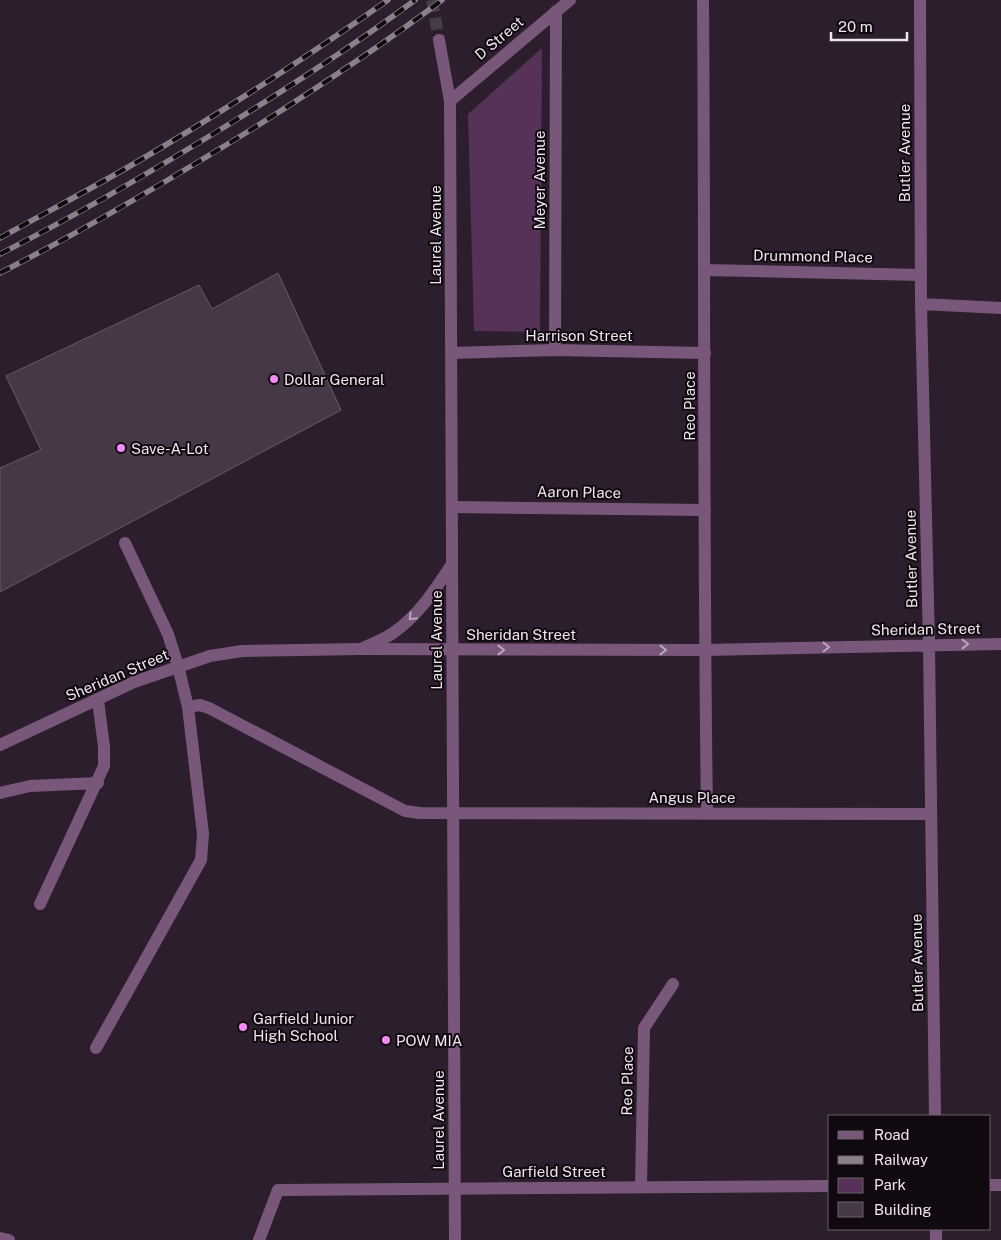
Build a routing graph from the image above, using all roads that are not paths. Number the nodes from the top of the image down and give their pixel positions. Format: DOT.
graph roads {
  1 [pos="570,0"];
  2 [pos="703,0"];
  3 [pos="920,0"];
  4 [pos="556,11"];
  5 [pos="439,40"];
  6 [pos="450,101"];
  7 [pos="705,270"];
  8 [pos="921,275"];
  9 [pos="921,304"];
  10 [pos="1001,308"];
  11 [pos="555,350"];
  12 [pos="452,353"];
  13 [pos="705,353"];
  14 [pos="452,507"];
  15 [pos="705,510"];
  16 [pos="125,543"];
  17 [pos="452,564"];
  18 [pos="929,644"];
  19 [pos="1001,644"];
  20 [pos="361,649"];
  21 [pos="452,650"];
  22 [pos="705,650"];
  23 [pos="178,666"];
  24 [pos="98,700"];
  25 [pos="188,707"];
  26 [pos="0,745"];
  27 [pos="98,783"];
  28 [pos="0,793"];
  29 [pos="707,812"];
  30 [pos="453,814"];
  31 [pos="931,814"];
  32 [pos="40,904"];
  33 [pos="673,984"];
  34 [pos="96,1048"];
  35 [pos="935,1115"];
  36 [pos="828,1186"];
  37 [pos="455,1187"];
  38 [pos="641,1187"];
  39 [pos="0,1238"];
  40 [pos="9,1240"];
  41 [pos="259,1240"];
  42 [pos="456,1240"];
  1 -- 4 [label="street, D Street"];
  2 -- 7 [label="street, Reo Place"];
  3 -- 8 [label="street, Butler Avenue"];
  4 -- 6 [label="street, D Street"];
  4 -- 11 [label="street, Meyer Avenue"];
  5 -- 6 [label="street, Laurel Avenue"];
  6 -- 12 [label="street, Laurel Avenue"];
  7 -- 8 [label="street, Drummond Place"];
  7 -- 13 [label="street, Reo Place"];
  8 -- 9 [label="street, Butler Avenue"];
  9 -- 10 [label="street"];
  9 -- 18 [label="street, Butler Avenue"];
  11 -- 12 [label="street, Harrison Street"];
  11 -- 13 [label="street, Harrison Street"];
  12 -- 14 [label="street, Laurel Avenue"];
  13 -- 15 [label="street, Reo Place"];
  14 -- 15 [label="street, Aaron Place"];
  14 -- 17 [label="street, Laurel Avenue"];
  15 -- 22 [label="street, Reo Place"];
  16 -- 23 [label="street"];
  17 -- 20 [label="street, one-way"];
  17 -- 21 [label="street, Laurel Avenue"];
  18 -- 19 [label="street, Sheridan Street, one-way"];
  22 -- 18 [label="street, Sheridan Street, one-way"];
  18 -- 31 [label="street, Butler Avenue"];
  20 -- 21 [label="street, Sheridan Street"];
  20 -- 23 [label="street, Sheridan Street"];
  21 -- 22 [label="street, Sheridan Street, one-way"];
  21 -- 30 [label="street, Laurel Avenue"];
  22 -- 29 [label="street, Reo Place"];
  23 -- 24 [label="street, Sheridan Street"];
  23 -- 25 [label="street"];
  24 -- 26 [label="street, Sheridan Street"];
  24 -- 27 [label="street"];
  25 -- 30 [label="street, Angus Place"];
  25 -- 34 [label="street"];
  27 -- 28 [label="street"];
  27 -- 32 [label="street"];
  29 -- 30 [label="street, Angus Place"];
  29 -- 31 [label="street, Angus Place"];
  30 -- 37 [label="street, Laurel Avenue"];
  31 -- 35 [label="street, Butler Avenue"];
  33 -- 38 [label="street, Reo Place"];
  36 -- 38 [label="street, Garfield Street"];
  37 -- 38 [label="street, Garfield Street"];
  37 -- 41 [label="street, Garfield Street"];
  37 -- 42 [label="street, Laurel Avenue"];
  39 -- 40 [label="street"];
}
